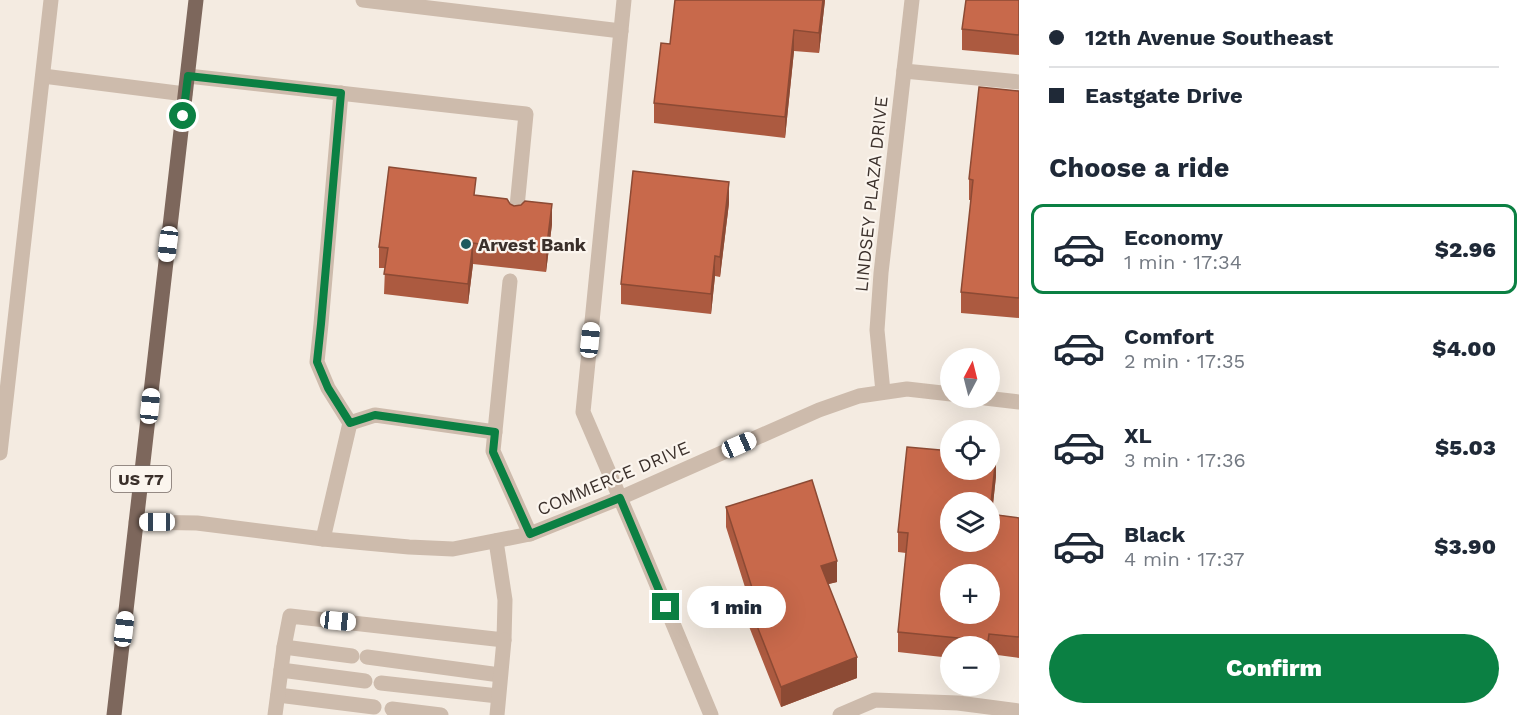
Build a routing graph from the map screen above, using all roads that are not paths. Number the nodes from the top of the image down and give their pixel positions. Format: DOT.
graph roads {
  1 [pos="51,0"];
  2 [pos="196,0"];
  3 [pos="363,0"];
  4 [pos="624,0"];
  5 [pos="912,0"];
  6 [pos="621,31"];
  7 [pos="904,71"];
  8 [pos="42,76"];
  9 [pos="188,76"];
  10 [pos="1019,82"];
  11 [pos="341,93"];
  12 [pos="185,94"];
  13 [pos="516,218"];
  14 [pos="510,280"];
  15 [pos="883,392"];
  16 [pos="940,393"];
  17 [pos="1000,400"];
  18 [pos="1019,402"];
  19 [pos="350,423"];
  20 [pos="495,432"];
  21 [pos="0,453"];
  22 [pos="620,498"];
  23 [pos="136,522"];
  24 [pos="530,534"];
  25 [pos="323,539"];
  26 [pos="496,541"];
  27 [pos="504,640"];
  28 [pos="284,647"];
  29 [pos="281,670"];
  30 [pos="500,675"];
  31 [pos="365,681"];
  32 [pos="381,683"];
  33 [pos="278,695"];
  34 [pos="498,696"];
  35 [pos="374,707"];
  36 [pos="392,710"];
  37 [pos="1019,711"];
  38 [pos="114,715"];
  39 [pos="275,715"];
  40 [pos="441,715"];
  41 [pos="497,715"];
  42 [pos="711,715"];
  43 [pos="840,715"];
  1 -- 8 [label="street"];
  2 -- 9 [label="main road, US 77"];
  3 -- 6 [label="street"];
  4 -- 6 [label="street"];
  5 -- 7 [label="street, LINDSEY PLAZA DRIVE"];
  6 -- 22 [label="street"];
  7 -- 10 [label="street"];
  7 -- 15 [label="street, LINDSEY PLAZA DRIVE"];
  8 -- 12 [label="street"];
  8 -- 21 [label="street"];
  9 -- 11 [label="street"];
  9 -- 12 [label="main road, US 77"];
  11 -- 13 [label="street"];
  11 -- 19 [label="street"];
  12 -- 23 [label="main road, US 77"];
  14 -- 20 [label="street"];
  15 -- 16 [label="street, COMMERCE DRIVE"];
  15 -- 22 [label="street, COMMERCE DRIVE"];
  17 -- 18 [label="street"];
  19 -- 20 [label="street"];
  19 -- 25 [label="street"];
  20 -- 24 [label="street"];
  22 -- 24 [label="street, COMMERCE DRIVE"];
  22 -- 42 [label="street"];
  23 -- 25 [label="street, COMMERCE DRIVE"];
  23 -- 38 [label="main road, US 77"];
  24 -- 26 [label="street, COMMERCE DRIVE"];
  25 -- 26 [label="street, COMMERCE DRIVE"];
  26 -- 27 [label="street"];
  27 -- 28 [label="street"];
  27 -- 30 [label="street"];
  28 -- 29 [label="street"];
  28 -- 30 [label="street"];
  29 -- 31 [label="street"];
  29 -- 33 [label="street"];
  30 -- 34 [label="street"];
  32 -- 34 [label="street"];
  33 -- 35 [label="street"];
  33 -- 39 [label="street"];
  34 -- 41 [label="street"];
  36 -- 40 [label="street"];
  37 -- 43 [label="street"];
}
